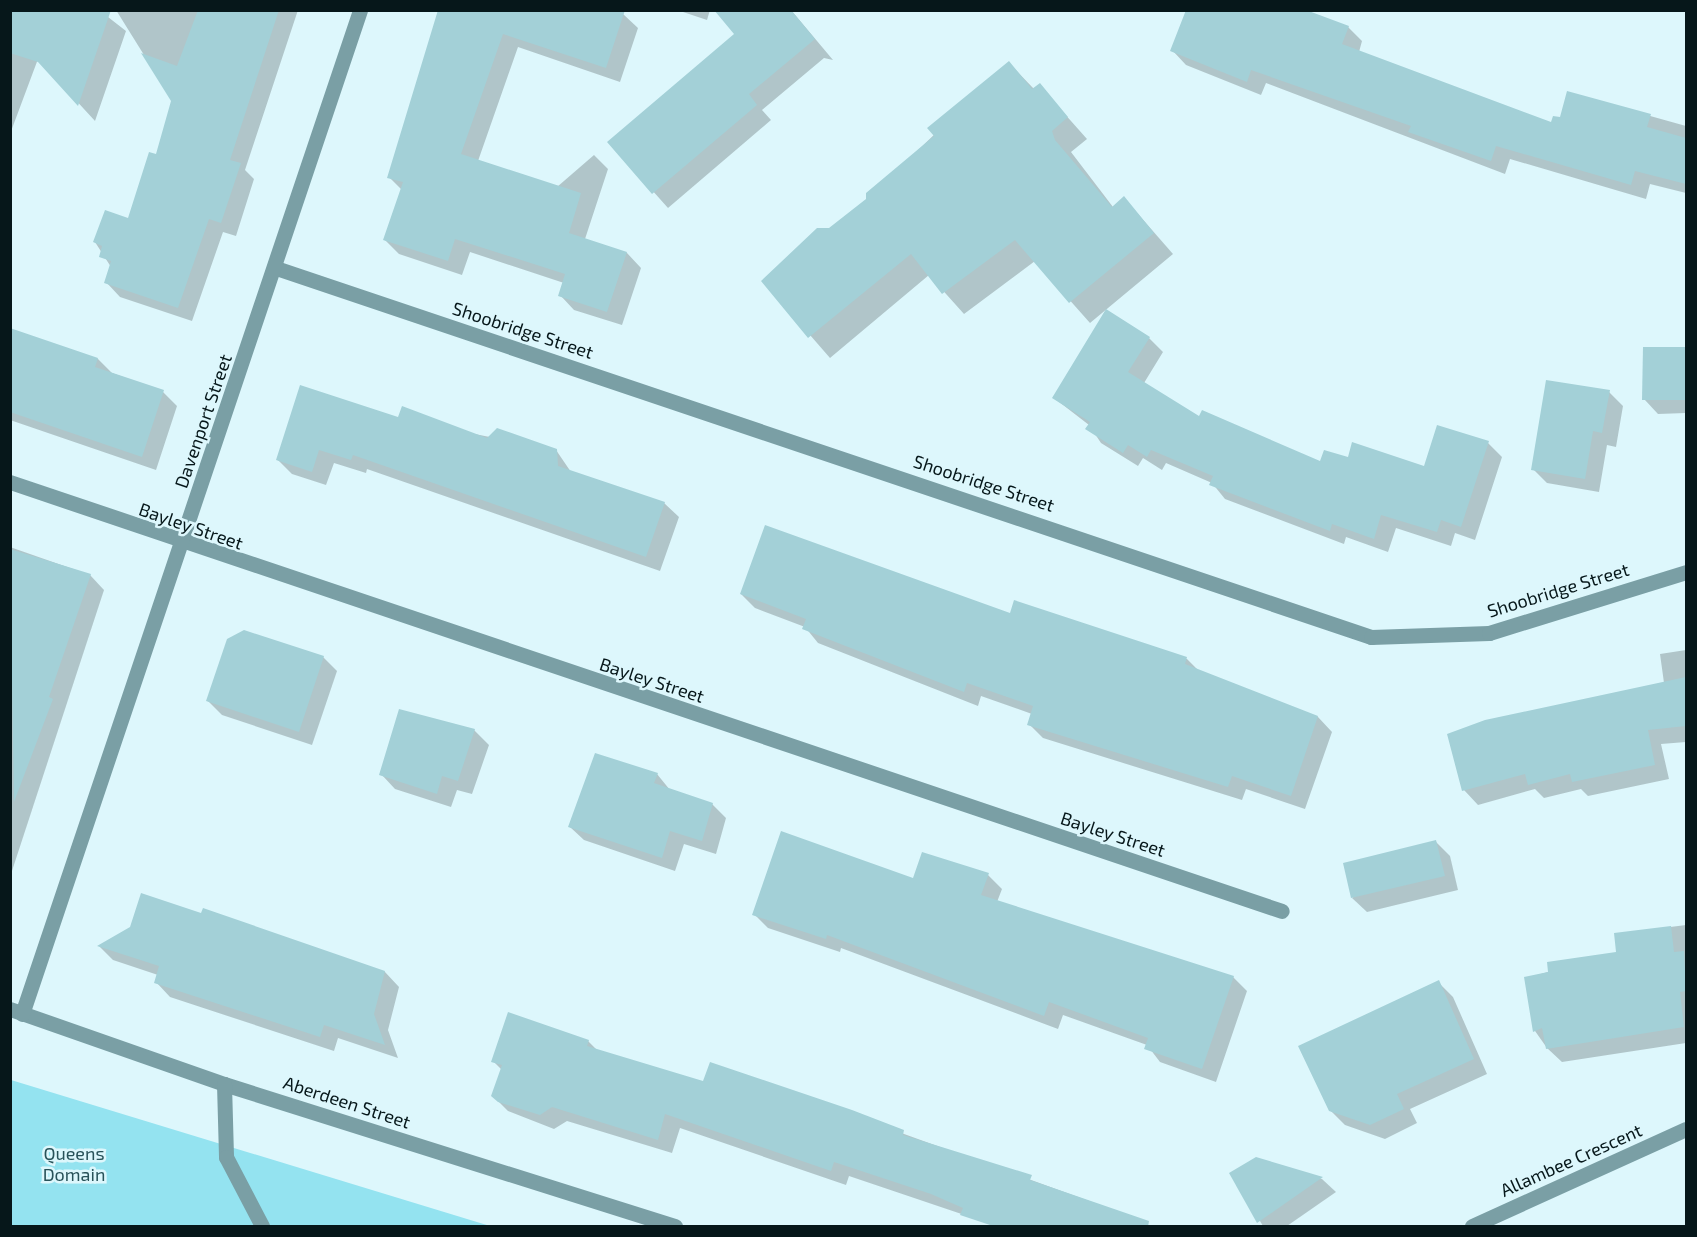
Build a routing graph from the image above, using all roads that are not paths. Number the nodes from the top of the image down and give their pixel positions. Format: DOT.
graph roads {
  1 [pos="360,10"];
  2 [pos="276,268"];
  3 [pos="10,482"];
  4 [pos="182,544"];
  5 [pos="1686,572"];
  6 [pos="1282,911"];
  7 [pos="16,1011"];
  8 [pos="224,1084"];
  9 [pos="1686,1129"];
  10 [pos="262,1227"];
  11 [pos="675,1227"];
  12 [pos="1472,1227"];
  1 -- 2 [label="street, Davenport Street"];
  2 -- 4 [label="street, Davenport Street"];
  2 -- 5 [label="street, Shoobridge Street"];
  3 -- 4 [label="street, Bayley Street"];
  4 -- 6 [label="street, Bayley Street"];
  4 -- 7 [label="street, Davenport Street"];
  7 -- 8 [label="street, Aberdeen Street"];
  8 -- 10 [label="street"];
  8 -- 11 [label="street, Aberdeen Street"];
  9 -- 12 [label="street, Allambee Crescent"];
}
